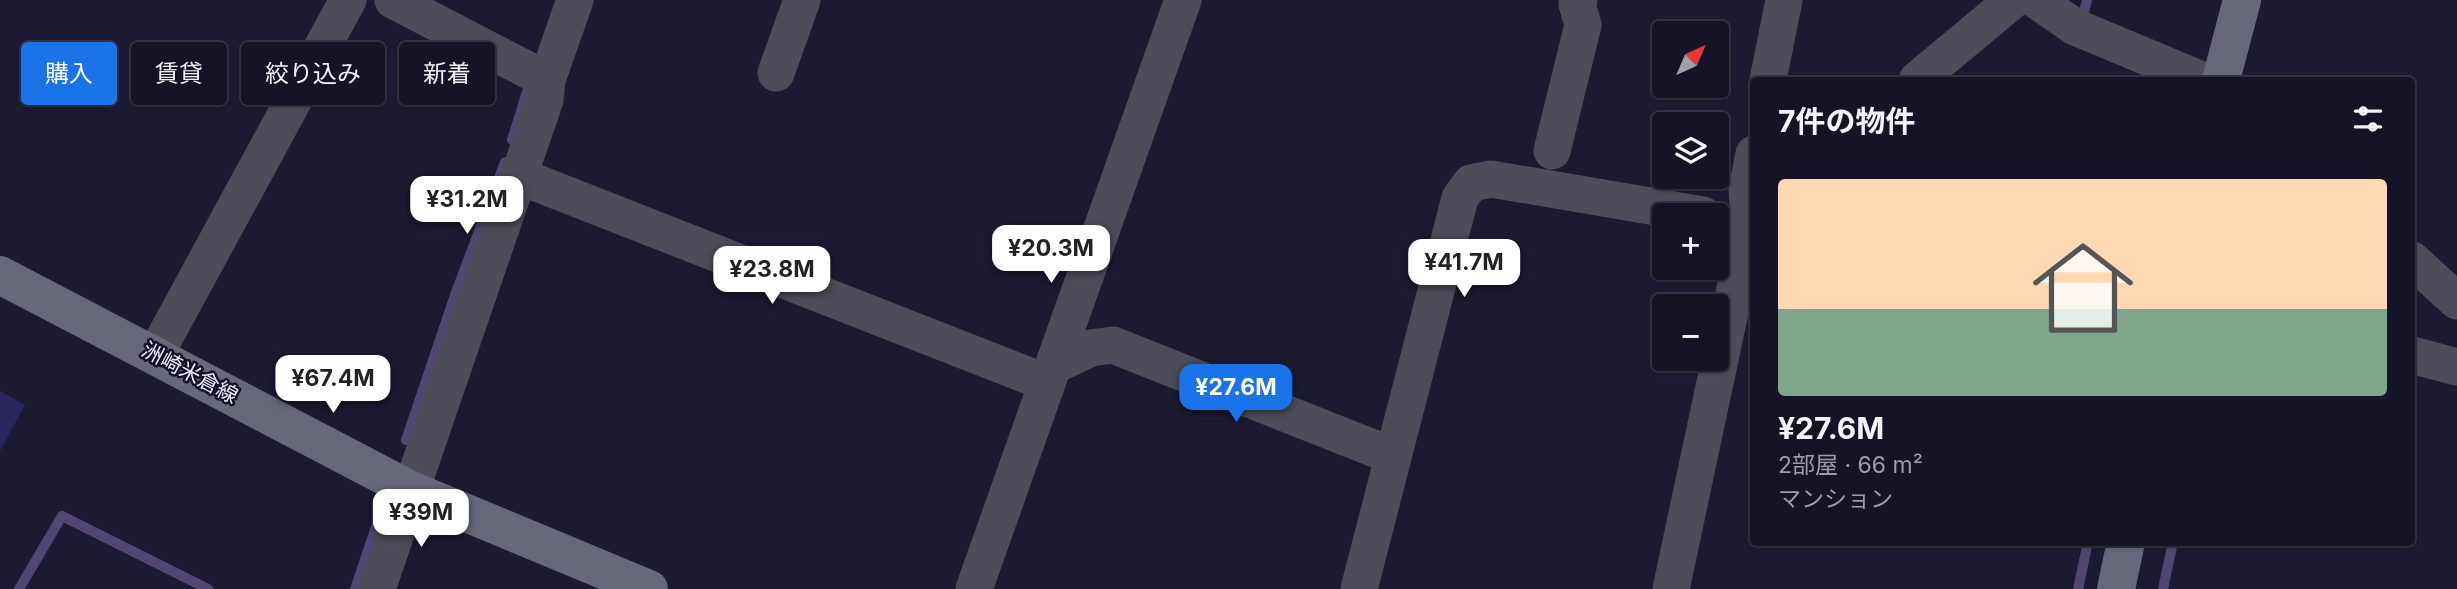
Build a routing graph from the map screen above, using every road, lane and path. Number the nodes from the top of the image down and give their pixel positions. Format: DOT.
graph roads {
  1 [pos="348,0"];
  2 [pos="393,0"];
  3 [pos="575,0"];
  4 [pos="802,0"];
  5 [pos="1183,0"];
  6 [pos="1579,0"];
  7 [pos="1784,0"];
  8 [pos="2013,0"];
  9 [pos="2036,0"];
  10 [pos="2242,0"];
  11 [pos="776,73"];
  12 [pos="538,75"];
  13 [pos="1769,77"];
  14 [pos="1921,77"];
  15 [pos="2196,77"];
  16 [pos="1552,151"];
  17 [pos="1750,173"];
  18 [pos="519,176"];
  19 [pos="1652,206"];
  20 [pos="1740,220"];
  21 [pos="2415,263"];
  22 [pos="0,275"];
  23 [pos="2457,301"];
  24 [pos="155,355"];
  25 [pos="2415,356"];
  26 [pos="1059,366"];
  27 [pos="2457,367"];
  28 [pos="1393,456"];
  29 [pos="411,490"];
  30 [pos="2125,546"];
  31 [pos="377,589"];
  32 [pos="649,589"];
  33 [pos="974,589"];
  34 [pos="1359,589"];
  35 [pos="1671,589"];
  36 [pos="2116,589"];
  1 -- 24 [label="street"];
  2 -- 12 [label="street"];
  3 -- 12 [label="street"];
  4 -- 11 [label="street"];
  5 -- 26 [label="street"];
  6 -- 16 [label="street"];
  7 -- 13 [label="street"];
  8 -- 14 [label="street"];
  9 -- 15 [label="street"];
  10 -- 15 [label="main road"];
  12 -- 18 [label="street"];
  17 -- 20 [label="street"];
  18 -- 26 [label="street"];
  18 -- 29 [label="street"];
  19 -- 28 [label="street"];
  20 -- 35 [label="street"];
  21 -- 23 [label="street"];
  22 -- 24 [label="main road, 洲崎米倉線"];
  24 -- 29 [label="main road, 洲崎米倉線"];
  25 -- 27 [label="street"];
  26 -- 28 [label="street"];
  26 -- 33 [label="street"];
  28 -- 34 [label="street"];
  29 -- 31 [label="street"];
  29 -- 32 [label="main road, 洲崎米倉線"];
  30 -- 36 [label="main road"];
}
